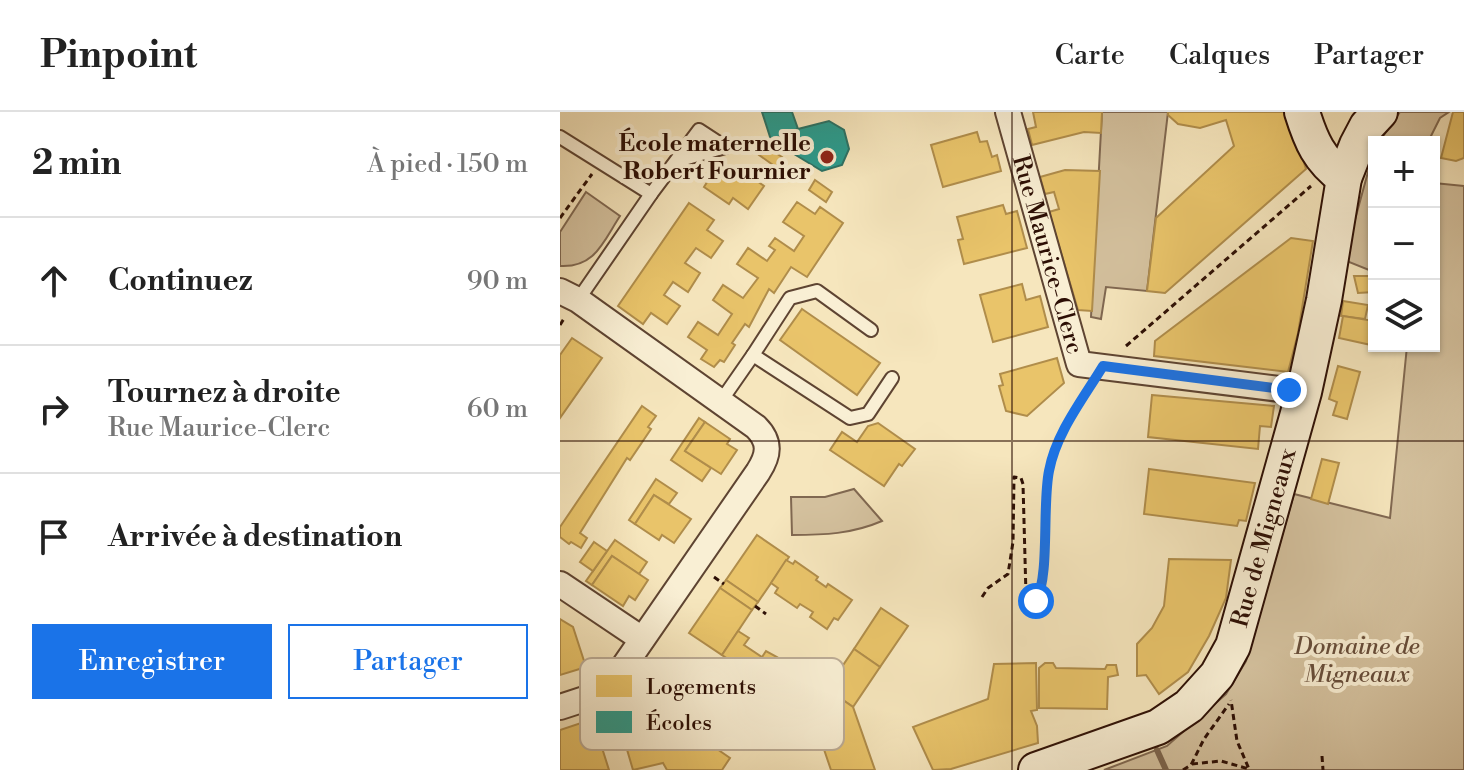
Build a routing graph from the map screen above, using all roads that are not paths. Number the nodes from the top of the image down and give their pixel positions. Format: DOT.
graph roads {
  1 [pos="1008,112"];
  2 [pos="1302,112"];
  3 [pos="1380,112"];
  4 [pos="560,137"];
  5 [pos="677,161"];
  6 [pos="1329,181"];
  7 [pos="651,194"];
  8 [pos="568,302"];
  9 [pos="871,330"];
  10 [pos="753,355"];
  11 [pos="892,378"];
  12 [pos="1304,392"];
  13 [pos="721,401"];
  14 [pos="560,584"];
  15 [pos="642,639"];
  16 [pos="629,658"];
  17 [pos="580,700"];
  18 [pos="560,707"];
  19 [pos="1036,770"];
  1 -- 12 [label="street, Rue Maurice-Clerc"];
  2 -- 6 [label="street"];
  3 -- 6 [label="street, Rue de Migneaux"];
  4 -- 7 [label="lane"];
  5 -- 7 [label="lane"];
  6 -- 12 [label="street, Rue de Migneaux"];
  7 -- 8 [label="lane"];
  8 -- 13 [label="street"];
  9 -- 10 [label="lane"];
  10 -- 11 [label="lane"];
  10 -- 13 [label="lane"];
  12 -- 19 [label="street, Rue de Migneaux"];
  13 -- 15 [label="street"];
  14 -- 15 [label="street"];
  15 -- 16 [label="street"];
  17 -- 18 [label="street"];
}
